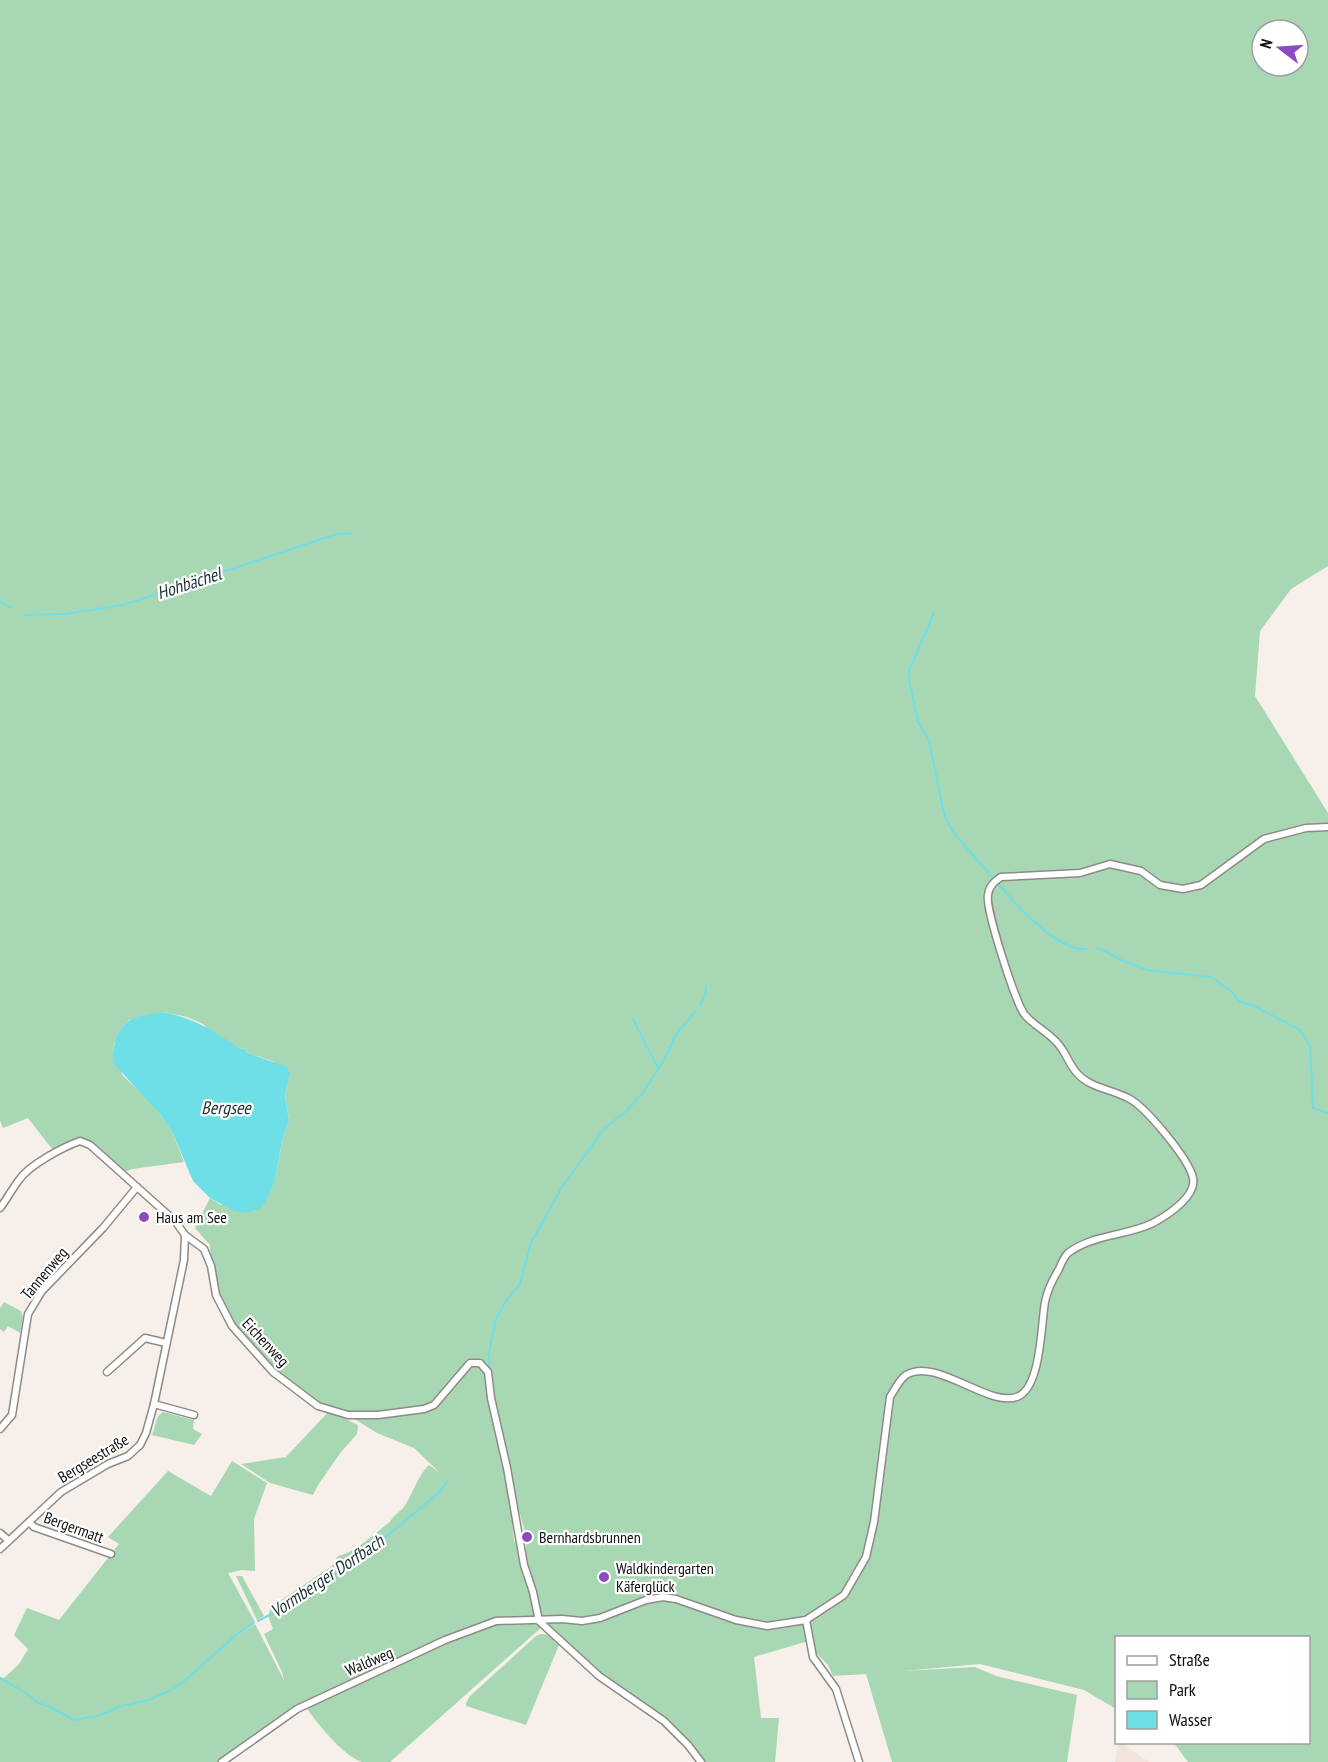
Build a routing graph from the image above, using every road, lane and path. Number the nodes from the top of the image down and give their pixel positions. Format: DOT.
graph roads {
  1 [pos="1328,827"];
  2 [pos="137,1187"];
  3 [pos="0,1208"];
  4 [pos="185,1235"];
  5 [pos="166,1343"];
  6 [pos="106,1372"];
  7 [pos="154,1404"];
  8 [pos="194,1415"];
  9 [pos="0,1429"];
  10 [pos="29,1522"];
  11 [pos="0,1533"];
  12 [pos="8,1540"];
  13 [pos="0,1549"];
  14 [pos="111,1554"];
  15 [pos="806,1620"];
  16 [pos="539,1622"];
  17 [pos="222,1762"];
  18 [pos="701,1762"];
  19 [pos="859,1762"];
  1 -- 15 [label="street"];
  2 -- 3 [label="street, Eichenweg"];
  2 -- 4 [label="street, Eichenweg"];
  2 -- 9 [label="street, Tannenweg"];
  4 -- 5 [label="street, Bergseestraße"];
  4 -- 16 [label="street, Eichenweg"];
  5 -- 6 [label="street"];
  5 -- 7 [label="street, Bergseestraße"];
  7 -- 8 [label="street"];
  7 -- 10 [label="street, Bergseestraße"];
  10 -- 12 [label="street, Bergseestraße"];
  10 -- 14 [label="street, Bergermatt"];
  11 -- 12 [label="street"];
  12 -- 13 [label="street, Bergseestraße"];
  15 -- 16 [label="street, Waldweg"];
  15 -- 19 [label="street"];
  16 -- 17 [label="street, Waldweg"];
  16 -- 18 [label="street"];
}
